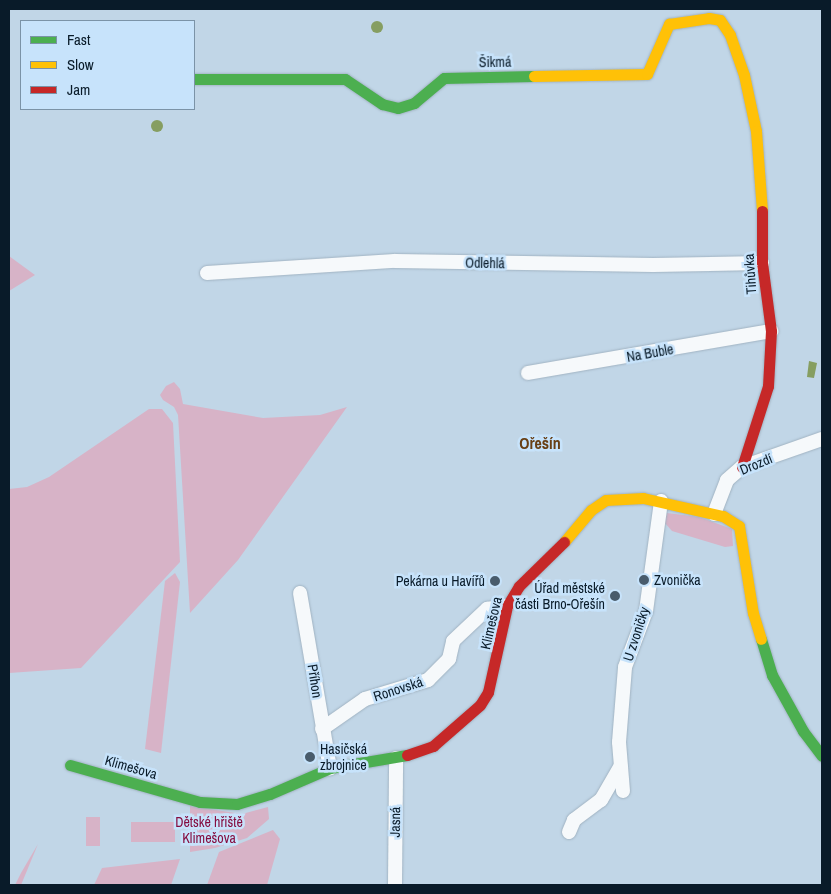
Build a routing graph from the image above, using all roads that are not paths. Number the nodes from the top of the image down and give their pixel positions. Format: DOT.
graph roads {
  1 [pos="744,75"];
  2 [pos="195,79"];
  3 [pos="762,262"];
  4 [pos="207,273"];
  5 [pos="772,331"];
  6 [pos="528,373"];
  7 [pos="822,440"];
  8 [pos="742,467"];
  9 [pos="661,501"];
  10 [pos="714,514"];
  11 [pos="300,593"];
  12 [pos="507,606"];
  13 [pos="322,730"];
  14 [pos="822,756"];
  15 [pos="396,758"];
  16 [pos="70,766"];
  17 [pos="621,766"];
  18 [pos="330,768"];
  19 [pos="623,791"];
  20 [pos="569,832"];
  21 [pos="394,885"];
  1 -- 2 [label="street, Šikmá"];
  1 -- 3 [label="street, Tihůvka"];
  3 -- 4 [label="street, Odlehlá"];
  3 -- 5 [label="street, Tihůvka"];
  5 -- 6 [label="street, Na Buble"];
  5 -- 8 [label="street, Tihůvka"];
  7 -- 8 [label="street, Drozdí"];
  8 -- 10 [label="street, Drozdí"];
  9 -- 10 [label="street, Klimešova"];
  9 -- 12 [label="street, Klimešova"];
  9 -- 17 [label="street, U zvoničky"];
  10 -- 14 [label="street, Klimešova"];
  11 -- 13 [label="street, Příhon"];
  12 -- 13 [label="street, Ronovská"];
  12 -- 15 [label="street, Klimešova"];
  13 -- 18 [label="street, Příhon"];
  15 -- 18 [label="street, Klimešova"];
  15 -- 21 [label="street, Jasná"];
  16 -- 18 [label="street, Klimešova"];
  17 -- 19 [label="street, U zvoničky"];
  17 -- 20 [label="street"];
}
